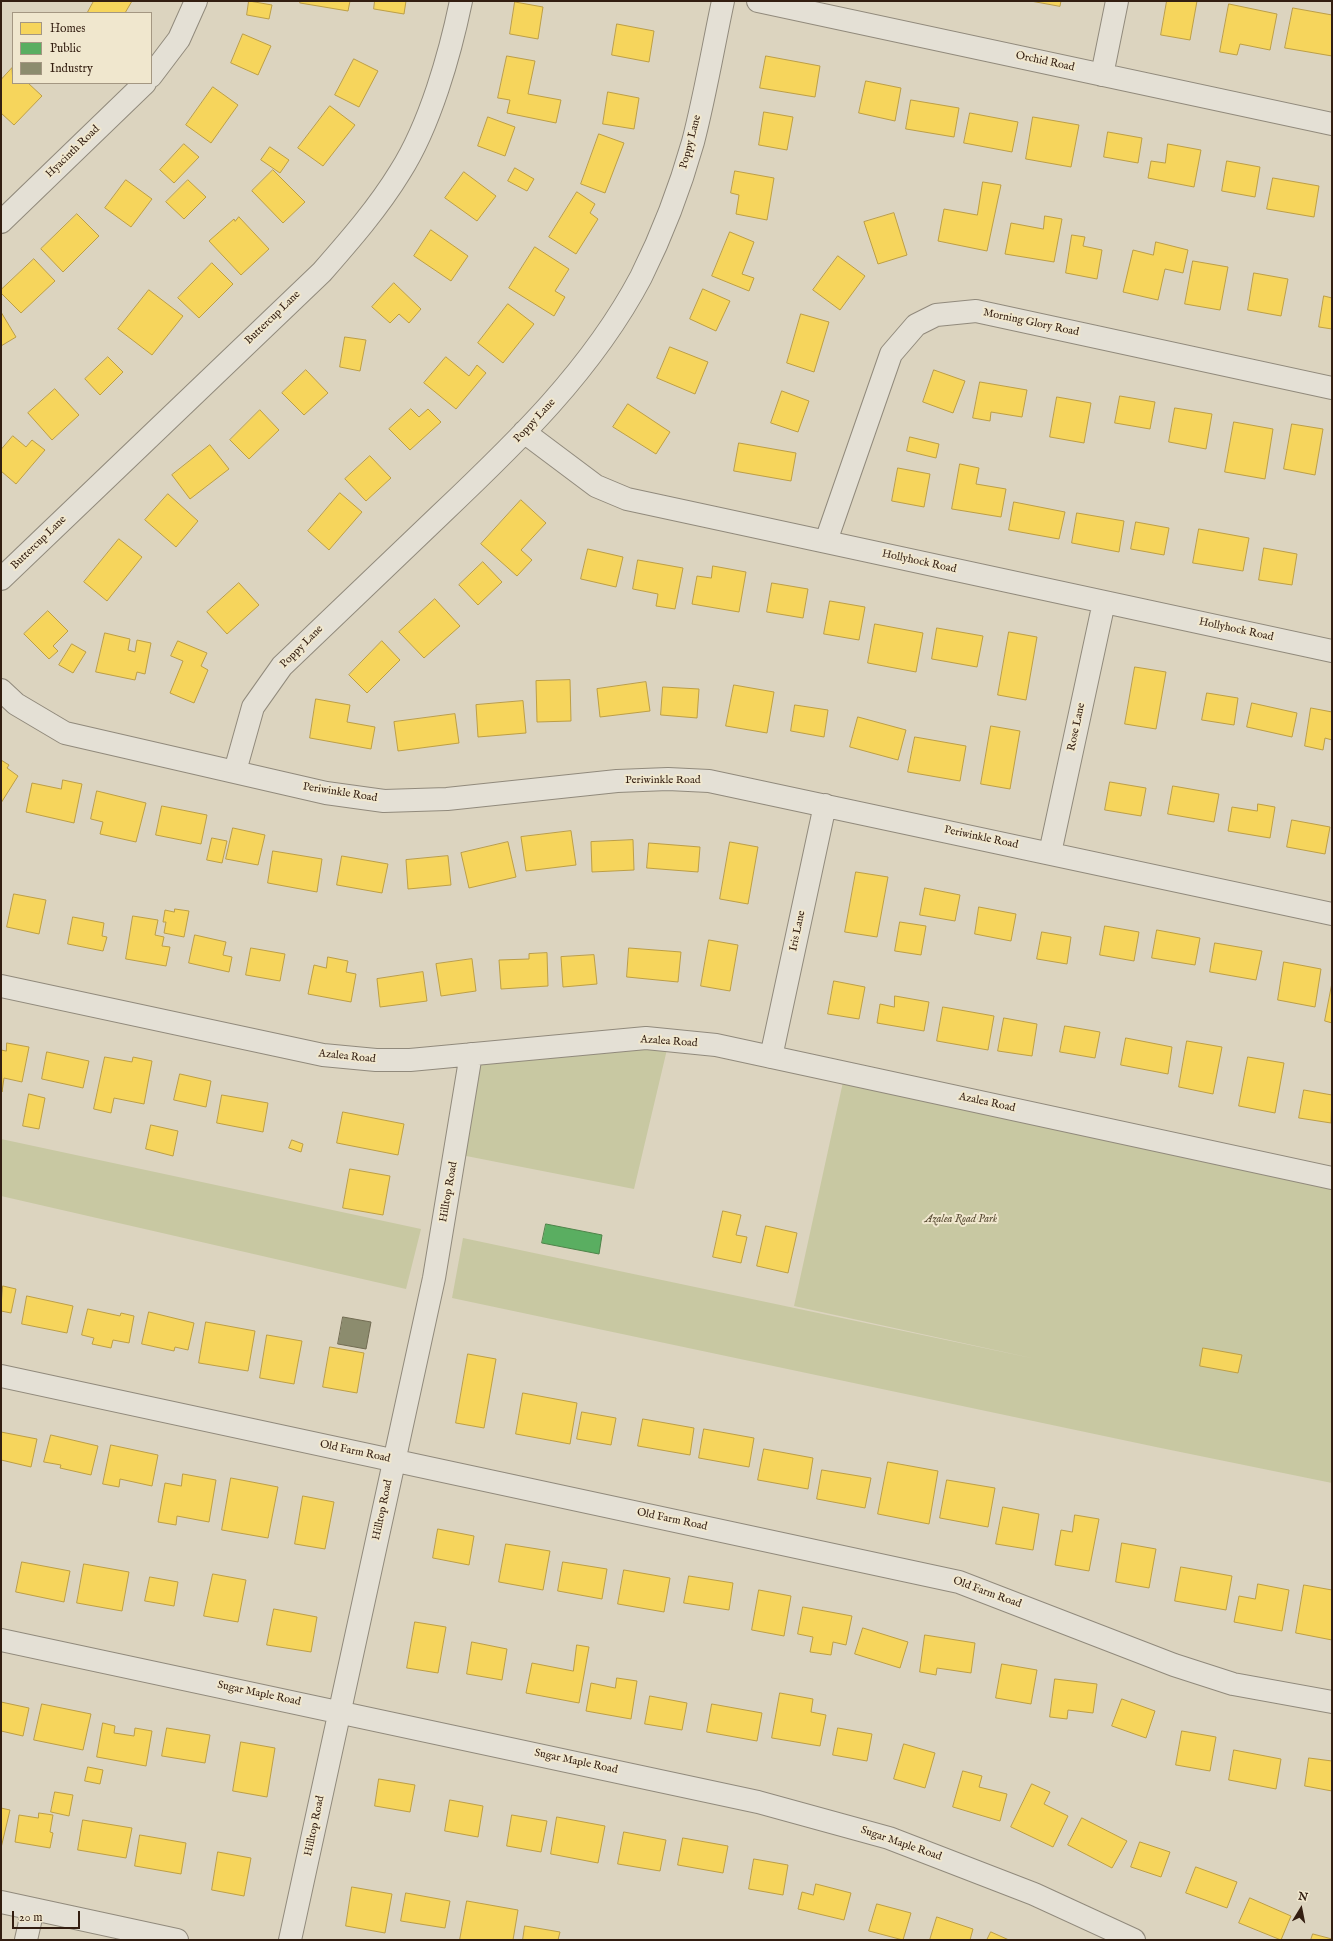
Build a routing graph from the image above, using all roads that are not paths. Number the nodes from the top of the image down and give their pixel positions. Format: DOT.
graph roads {
  1 [pos="196,1"];
  2 [pos="461,1"];
  3 [pos="723,1"];
  4 [pos="758,1"];
  5 [pos="1117,1"];
  6 [pos="1102,74"];
  7 [pos="152,75"];
  8 [pos="144,84"];
  9 [pos="1332,124"];
  10 [pos="1,222"];
  11 [pos="1332,388"];
  12 [pos="524,432"];
  13 [pos="826,541"];
  14 [pos="1,579"];
  15 [pos="1104,602"];
  16 [pos="1332,651"];
  17 [pos="1,690"];
  18 [pos="235,771"];
  19 [pos="826,805"];
  20 [pos="1050,853"];
  21 [pos="1332,914"];
  22 [pos="1,986"];
  23 [pos="470,1054"];
  24 [pos="771,1057"];
  25 [pos="1332,1178"];
  26 [pos="1,1376"];
  27 [pos="394,1460"];
  28 [pos="1,1640"];
  29 [pos="1332,1702"];
  30 [pos="340,1712"];
  31 [pos="1,1902"];
  32 [pos="33,1909"];
  33 [pos="26,1940"];
  34 [pos="177,1940"];
  35 [pos="290,1940"];
  36 [pos="1134,1940"];
  1 -- 7 [label="street"];
  2 -- 14 [label="street, Buttercup Lane"];
  3 -- 12 [label="street, Poppy Lane"];
  4 -- 6 [label="street, Orchid Road"];
  5 -- 6 [label="street"];
  6 -- 9 [label="street, Orchid Road"];
  8 -- 10 [label="street, Hyacinth Road"];
  11 -- 13 [label="street, Morning Glory Road"];
  12 -- 13 [label="street, Hollyhock Road"];
  12 -- 18 [label="street, Poppy Lane"];
  13 -- 15 [label="street, Hollyhock Road"];
  15 -- 16 [label="street, Hollyhock Road"];
  15 -- 20 [label="street, Rose Lane"];
  17 -- 18 [label="street, Periwinkle Road"];
  18 -- 19 [label="street, Periwinkle Road"];
  19 -- 20 [label="street, Periwinkle Road"];
  19 -- 24 [label="street, Iris Lane"];
  20 -- 21 [label="street, Periwinkle Road"];
  22 -- 23 [label="street, Azalea Road"];
  23 -- 24 [label="street, Azalea Road"];
  23 -- 27 [label="street, Hilltop Road"];
  24 -- 25 [label="street, Azalea Road"];
  26 -- 27 [label="street, Old Farm Road"];
  27 -- 29 [label="street, Old Farm Road"];
  27 -- 30 [label="street, Hilltop Road"];
  28 -- 30 [label="street, Sugar Maple Road"];
  30 -- 35 [label="street, Hilltop Road"];
  30 -- 36 [label="street, Sugar Maple Road"];
  31 -- 32 [label="street"];
  32 -- 33 [label="street"];
  32 -- 34 [label="street"];
}
